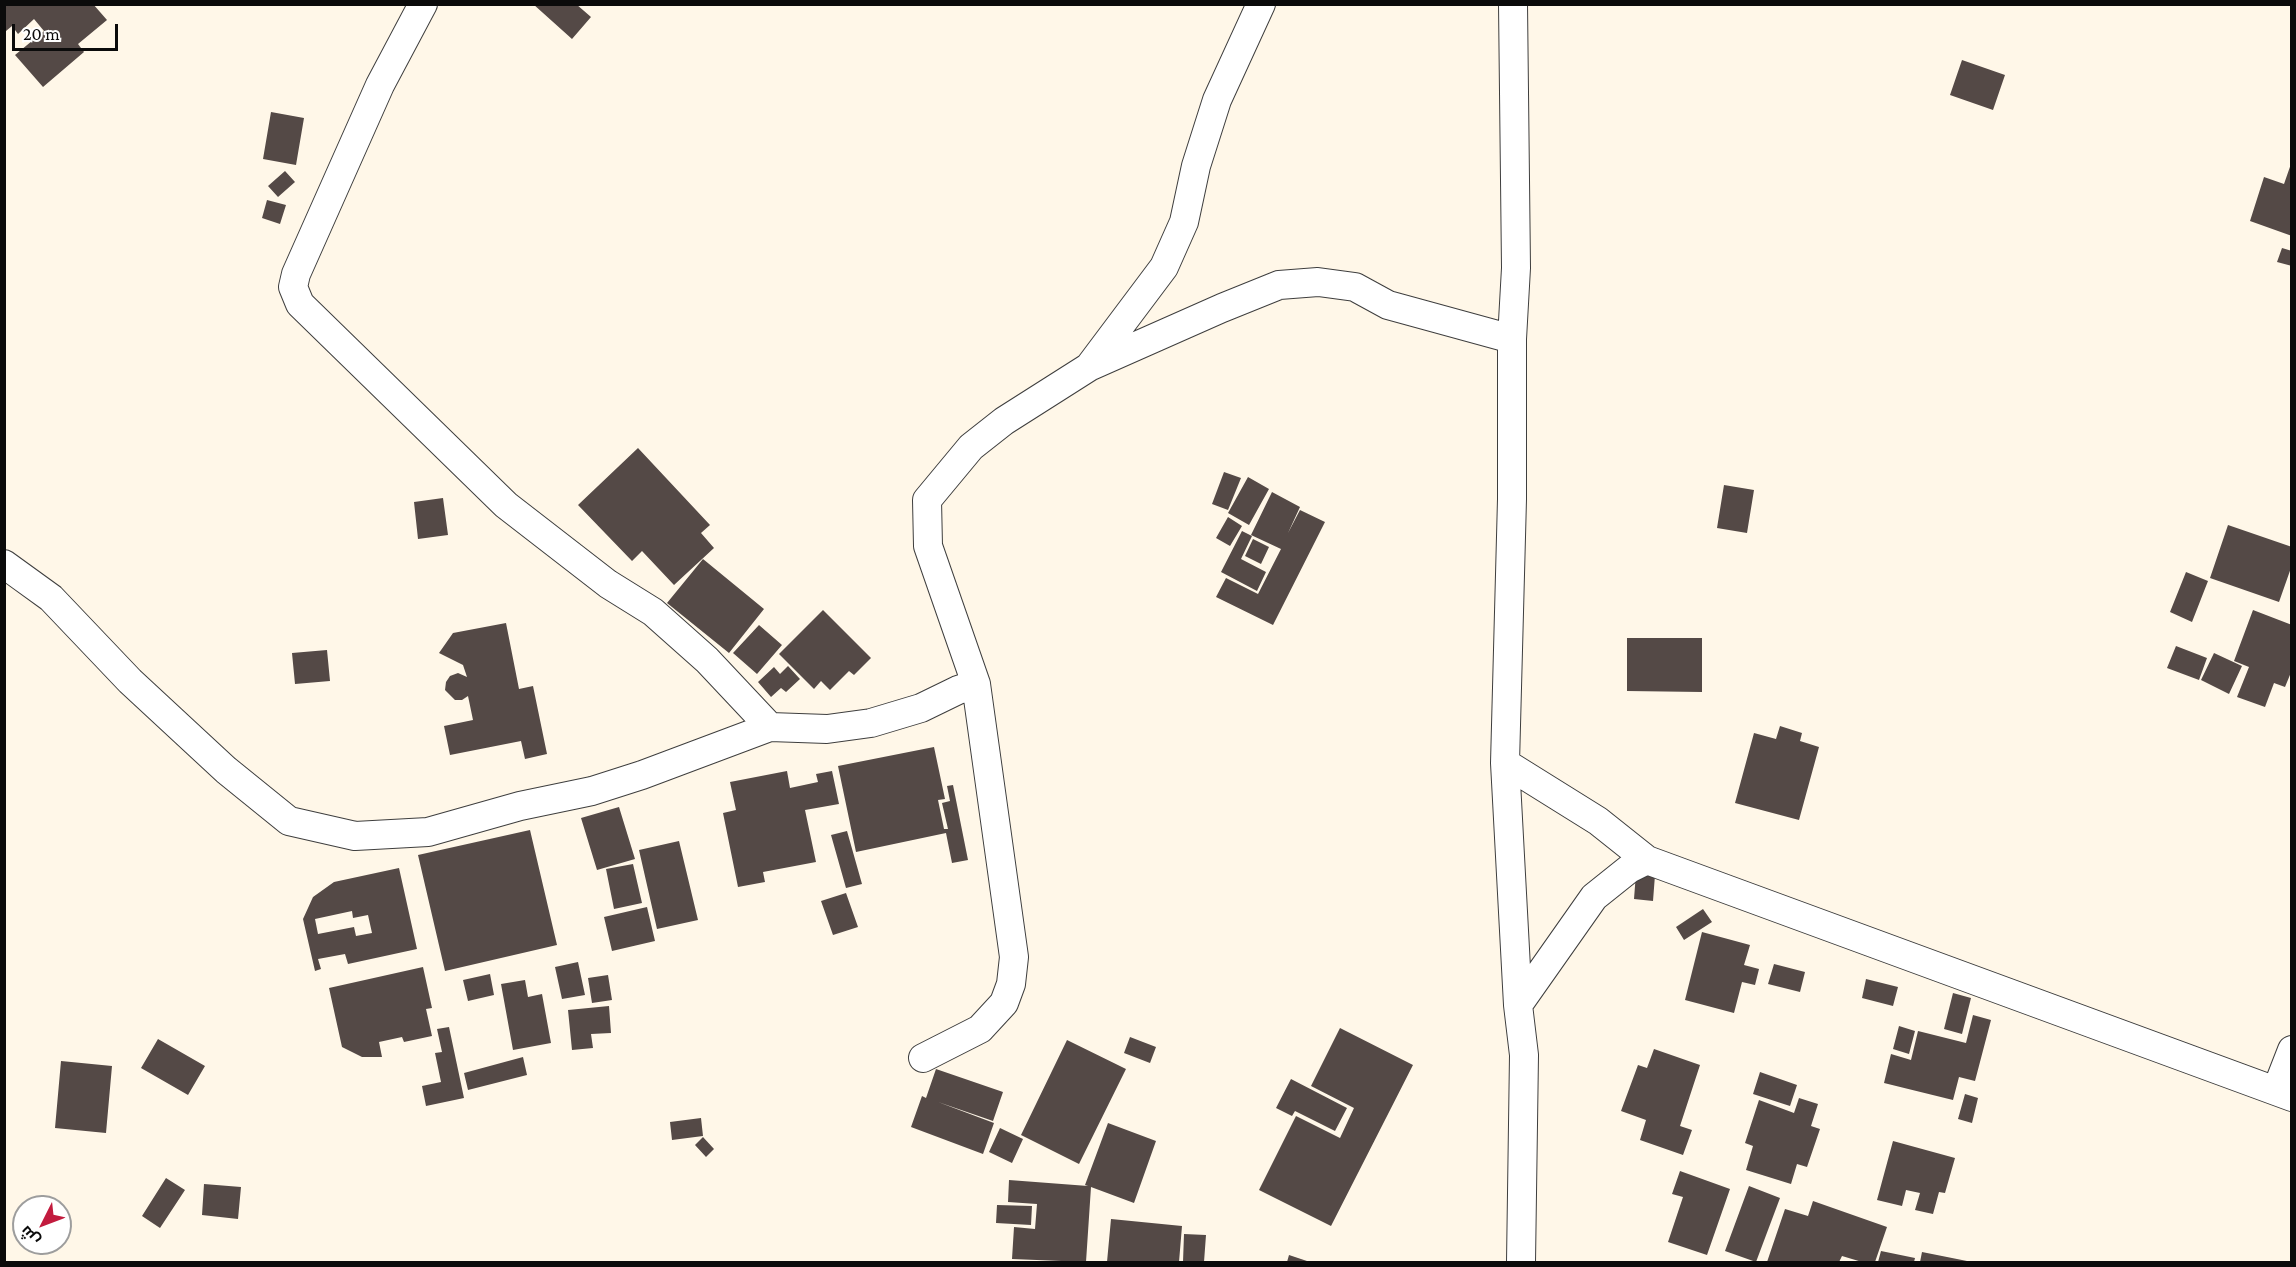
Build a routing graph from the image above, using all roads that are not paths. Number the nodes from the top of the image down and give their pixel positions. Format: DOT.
graph roads {
  1 [pos="423,4"];
  2 [pos="1261,4"];
  3 [pos="1513,4"];
  4 [pos="1512,339"];
  5 [pos="1089,367"];
  6 [pos="4,564"];
  7 [pos="976,684"];
  8 [pos="770,727"];
  9 [pos="1505,763"];
  10 [pos="1647,860"];
  11 [pos="1518,1005"];
  12 [pos="2292,1050"];
  13 [pos="923,1058"];
  14 [pos="2284,1094"];
  15 [pos="1521,1263"];
  1 -- 8 [label="street"];
  2 -- 5 [label="street"];
  3 -- 4 [label="street"];
  4 -- 5 [label="street"];
  4 -- 9 [label="street"];
  5 -- 7 [label="street"];
  6 -- 8 [label="street"];
  7 -- 8 [label="street"];
  7 -- 13 [label="street"];
  9 -- 10 [label="street"];
  9 -- 11 [label="street"];
  10 -- 11 [label="street"];
  10 -- 14 [label="street"];
  11 -- 15 [label="street"];
  12 -- 14 [label="street"];
}
